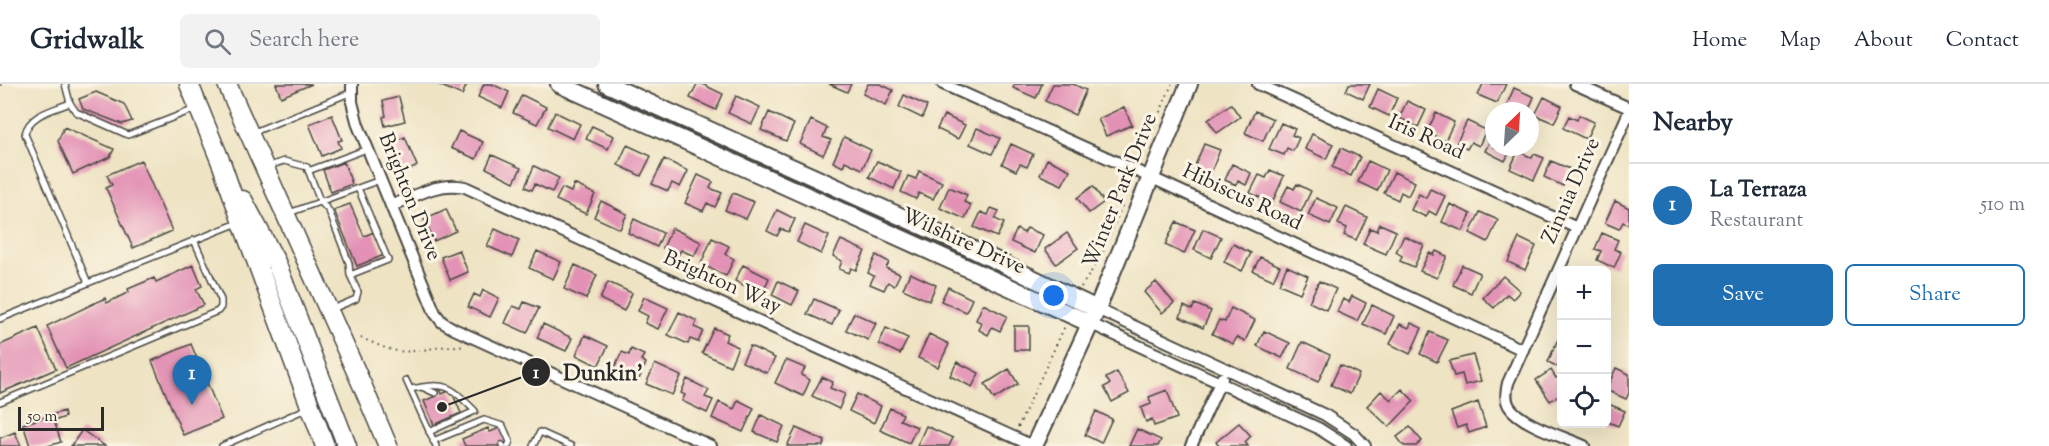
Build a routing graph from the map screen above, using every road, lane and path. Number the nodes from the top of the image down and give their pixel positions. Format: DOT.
graph roads {
  1 [pos="65,84"];
  2 [pos="189,84"];
  3 [pos="227,84"];
  4 [pos="559,84"];
  5 [pos="607,84"];
  6 [pos="943,84"];
  7 [pos="1172,84"];
  8 [pos="1189,84"];
  9 [pos="1258,84"];
  10 [pos="1575,84"];
  11 [pos="352,88"];
  12 [pos="70,103"];
  13 [pos="199,108"];
  14 [pos="1629,110"];
  15 [pos="249,134"];
  16 [pos="727,138"];
  17 [pos="367,149"];
  18 [pos="720,157"];
  19 [pos="1139,163"];
  20 [pos="264,167"];
  21 [pos="308,171"];
  22 [pos="1150,177"];
  23 [pos="1133,178"];
  24 [pos="380,180"];
  25 [pos="358,188"];
  26 [pos="320,201"];
  27 [pos="391,206"];
  28 [pos="285,214"];
  29 [pos="247,219"];
  30 [pos="1577,228"];
  31 [pos="951,239"];
  32 [pos="194,240"];
  33 [pos="944,258"];
  34 [pos="350,275"];
  35 [pos="88,283"];
  36 [pos="1076,294"];
  37 [pos="329,311"];
  38 [pos="1093,316"];
  39 [pos="0,319"];
  40 [pos="1067,321"];
  41 [pos="361,338"];
  42 [pos="467,347"];
  43 [pos="1523,350"];
  44 [pos="1225,370"];
  45 [pos="406,380"];
  46 [pos="1219,383"];
  47 [pos="422,387"];
  48 [pos="453,388"];
  49 [pos="410,389"];
  50 [pos="441,391"];
  51 [pos="435,393"];
  52 [pos="0,402"];
  53 [pos="310,408"];
  54 [pos="492,423"];
  55 [pos="1342,428"];
  56 [pos="1017,429"];
  57 [pos="495,430"];
  58 [pos="429,432"];
  59 [pos="434,443"];
  60 [pos="1334,443"];
  61 [pos="222,446"];
  62 [pos="325,446"];
  63 [pos="348,446"];
  64 [pos="388,446"];
  65 [pos="505,446"];
  66 [pos="533,446"];
  67 [pos="571,446"];
  68 [pos="711,446"];
  69 [pos="1034,446"];
  70 [pos="1191,446"];
  71 [pos="1346,446"];
  72 [pos="1365,446"];
  73 [pos="1584,446"];
  1 -- 12 [label="lane"];
  2 -- 13 [label="main road"];
  3 -- 15 [label="main road"];
  4 -- 18 [label="street, Wilshire Drive"];
  5 -- 16 [label="street, Wilshire Drive"];
  6 -- 22 [label="street, Hibiscus Road"];
  7 -- 19 [label="path"];
  8 -- 22 [label="street, Winter Park Drive"];
  9 -- 30 [label="street, Iris Road"];
  10 -- 14 [label="street"];
  11 -- 15 [label="lane"];
  11 -- 17 [label="street, Brighton Drive"];
  12 -- 13 [label="lane"];
  12 -- 35 [label="lane"];
  13 -- 29 [label="main road"];
  14 -- 30 [label="street, Zinnia Drive"];
  15 -- 20 [label="main road"];
  16 -- 18 [label="street"];
  16 -- 31 [label="street, Wilshire Drive"];
  17 -- 21 [label="lane"];
  17 -- 24 [label="street, Brighton Drive"];
  18 -- 33 [label="street, Wilshire Drive"];
  20 -- 21 [label="lane"];
  20 -- 28 [label="main road"];
  21 -- 26 [label="lane"];
  22 -- 38 [label="street, Winter Park Drive"];
  22 -- 43 [label="street, Hibiscus Road"];
  23 -- 36 [label="path"];
  24 -- 25 [label="lane"];
  24 -- 27 [label="street, Brighton Drive"];
  25 -- 26 [label="lane"];
  25 -- 34 [label="lane"];
  26 -- 28 [label="lane"];
  26 -- 34 [label="lane"];
  27 -- 68 [label="street, Brighton Drive"];
  27 -- 69 [label="street, Brighton Way"];
  28 -- 37 [label="main road"];
  29 -- 32 [label="lane"];
  29 -- 53 [label="main road"];
  29 -- 63 [label="main road"];
  30 -- 43 [label="street, Zinnia Drive"];
  31 -- 33 [label="street"];
  31 -- 38 [label="street, Wilshire Drive"];
  32 -- 35 [label="lane"];
  32 -- 52 [label="lane"];
  33 -- 38 [label="street, Wilshire Drive"];
  34 -- 37 [label="lane"];
  35 -- 39 [label="lane"];
  37 -- 64 [label="main road"];
  38 -- 44 [label="street, Wilshire Drive"];
  38 -- 46 [label="street, Wilshire Drive"];
  38 -- 69 [label="street, Winter Park Drive"];
  40 -- 56 [label="path"];
  41 -- 42 [label="path"];
  43 -- 73 [label="street, Zinnia Drive"];
  44 -- 46 [label="street"];
  44 -- 55 [label="street, Wilshire Drive"];
  45 -- 49 [label="lane"];
  46 -- 60 [label="street, Wilshire Drive"];
  46 -- 70 [label="street"];
  47 -- 48 [label="lane"];
  47 -- 49 [label="lane"];
  47 -- 51 [label="lane"];
  48 -- 50 [label="lane"];
  48 -- 58 [label="lane"];
  49 -- 58 [label="lane"];
  53 -- 61 [label="lane"];
  53 -- 62 [label="main road"];
  54 -- 57 [label="lane"];
  54 -- 59 [label="lane"];
  54 -- 65 [label="lane"];
  55 -- 60 [label="street"];
  55 -- 72 [label="street, Wilshire Drive"];
  58 -- 59 [label="lane"];
  60 -- 71 [label="street, Wilshire Drive"];
  66 -- 67 [label="lane"];
}
